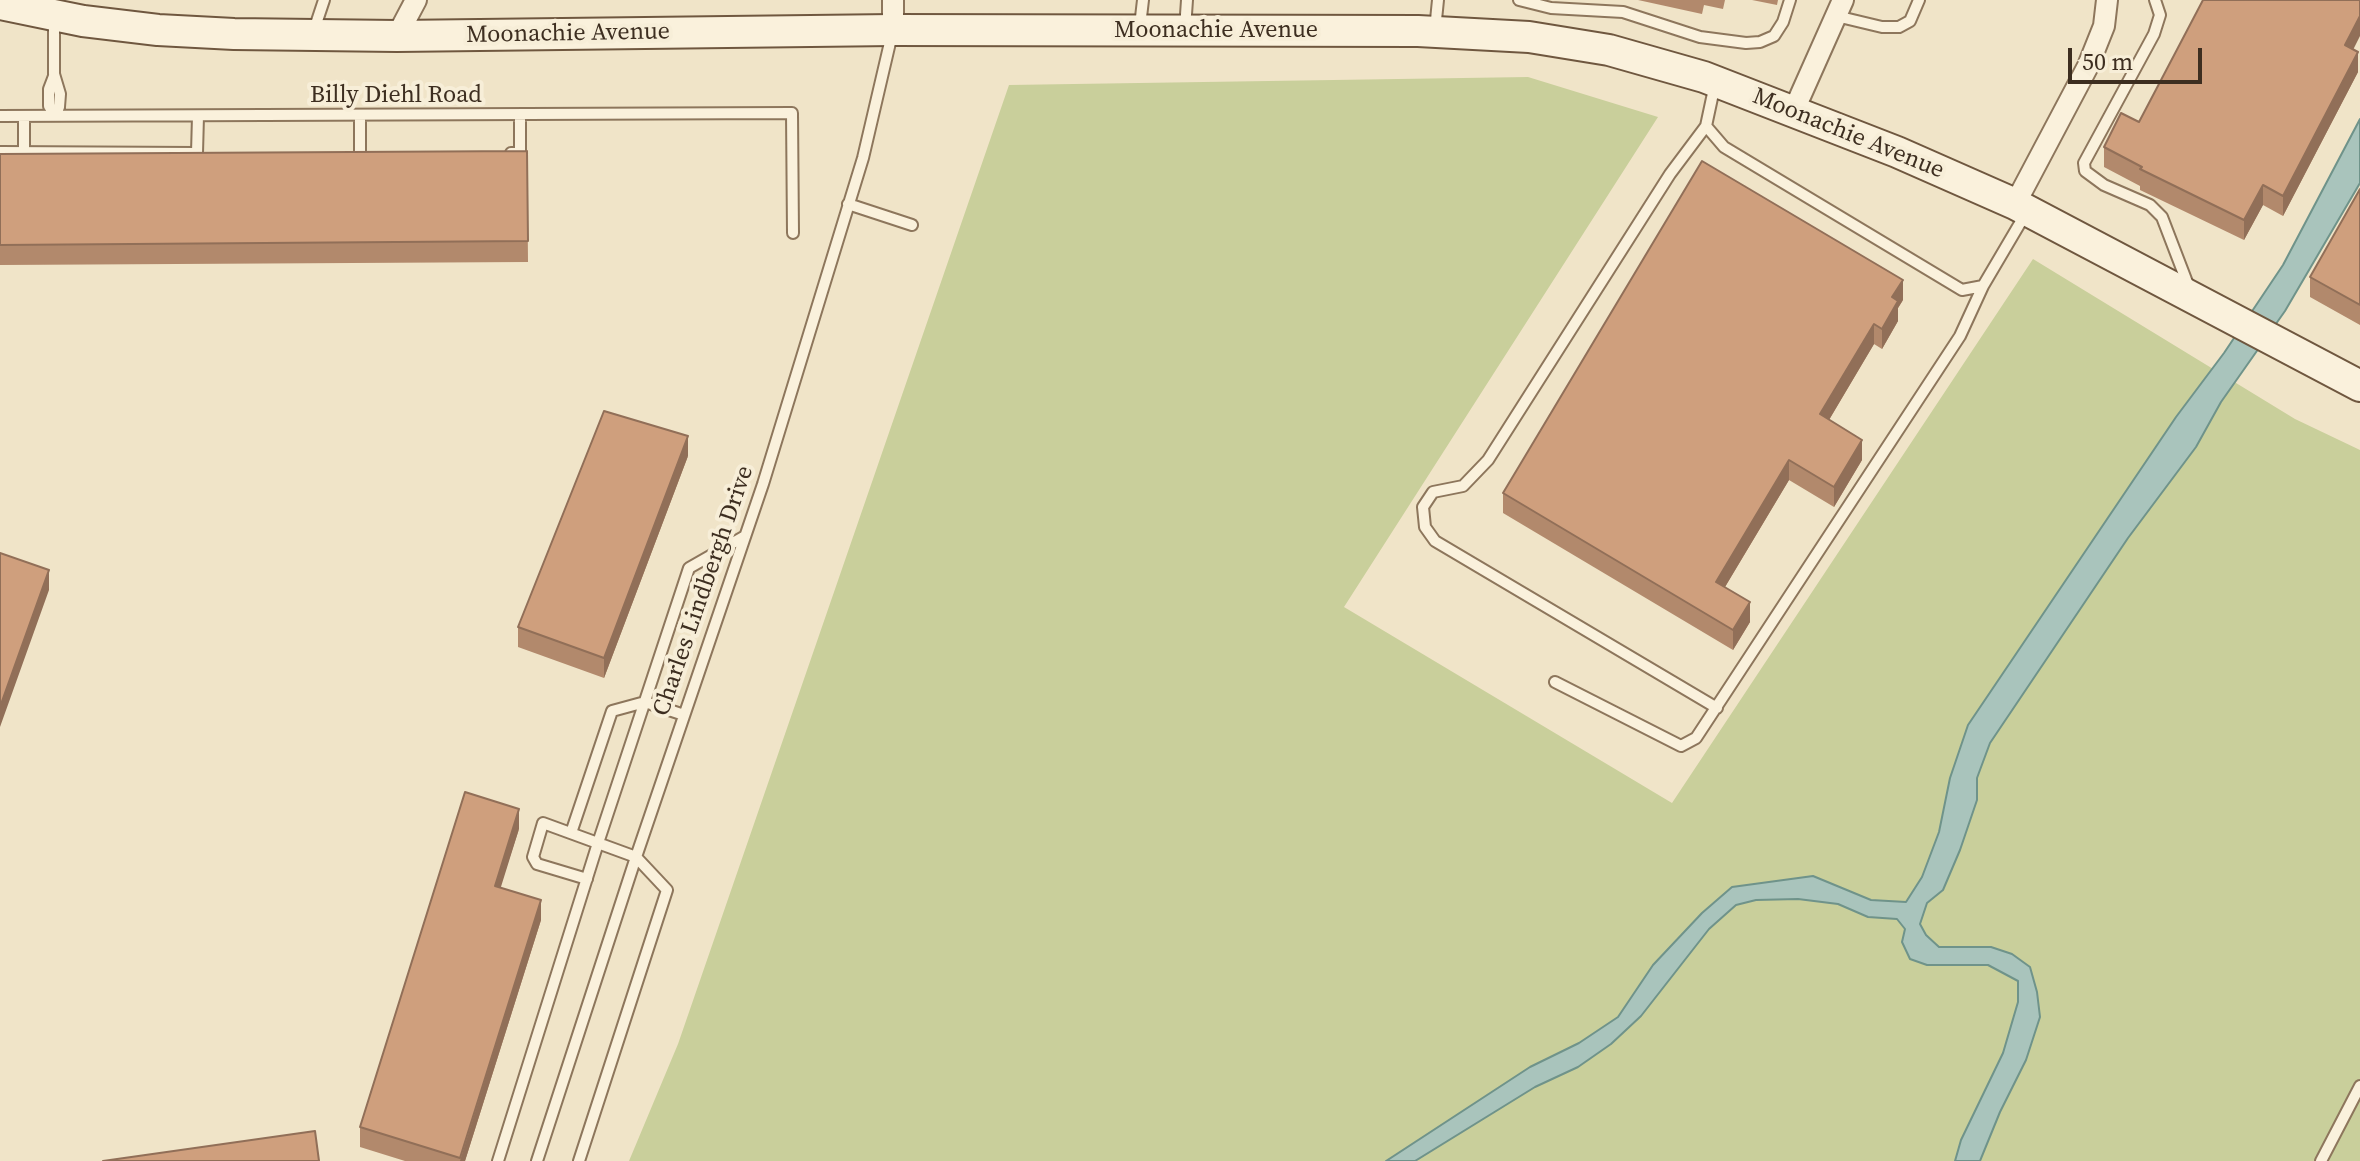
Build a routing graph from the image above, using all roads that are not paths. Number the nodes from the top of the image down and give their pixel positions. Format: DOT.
graph roads {
  1 [pos="324,0"];
  2 [pos="416,0"];
  3 [pos="1143,0"];
  4 [pos="1187,0"];
  5 [pos="1438,0"];
  6 [pos="1519,0"];
  7 [pos="1790,0"];
  8 [pos="1919,0"];
  9 [pos="2107,0"];
  10 [pos="2155,0"];
  11 [pos="0,4"];
  12 [pos="57,8"];
  13 [pos="1840,8"];
  14 [pos="893,15"];
  15 [pos="1140,31"];
  16 [pos="1184,31"];
  17 [pos="1435,32"];
  18 [pos="312,35"];
  19 [pos="397,36"];
  20 [pos="1716,81"];
  21 [pos="1794,110"];
  22 [pos="54,115"];
  23 [pos="0,116"];
  24 [pos="24,116"];
  25 [pos="198,116"];
  26 [pos="360,116"];
  27 [pos="520,116"];
  28 [pos="1706,126"];
  29 [pos="0,152"];
  30 [pos="24,152"];
  31 [pos="197,153"];
  32 [pos="212,153"];
  33 [pos="506,153"];
  34 [pos="345,154"];
  35 [pos="360,154"];
  36 [pos="374,154"];
  37 [pos="848,204"];
  38 [pos="2021,207"];
  39 [pos="912,225"];
  40 [pos="793,233"];
  41 [pos="1983,286"];
  42 [pos="2193,299"];
  43 [pos="2360,386"];
  44 [pos="745,536"];
  45 [pos="1555,682"];
  46 [pos="645,702"];
  47 [pos="1717,708"];
  48 [pos="684,715"];
  49 [pos="571,833"];
  50 [pos="598,843"];
  51 [pos="636,857"];
  52 [pos="587,879"];
  53 [pos="2360,1086"];
  54 [pos="498,1161"];
  55 [pos="537,1161"];
  56 [pos="579,1161"];
  57 [pos="2321,1161"];
  1 -- 18 [label="lane"];
  2 -- 19 [label="street"];
  3 -- 15 [label="lane"];
  4 -- 16 [label="lane"];
  5 -- 17 [label="lane"];
  6 -- 7 [label="lane"];
  8 -- 13 [label="lane"];
  9 -- 38 [label="street"];
  10 -- 42 [label="lane"];
  11 -- 12 [label="main road, Moonachie Avenue"];
  12 -- 18 [label="main road, Moonachie Avenue"];
  12 -- 22 [label="lane"];
  13 -- 21 [label="street"];
  14 -- 15 [label="main road, Moonachie Avenue"];
  14 -- 19 [label="main road, Moonachie Avenue"];
  14 -- 37 [label="lane, Charles Lindbergh Drive"];
  15 -- 16 [label="main road, Moonachie Avenue"];
  16 -- 17 [label="main road, Moonachie Avenue"];
  17 -- 20 [label="main road, Moonachie Avenue"];
  18 -- 19 [label="main road, Moonachie Avenue"];
  20 -- 21 [label="main road, Moonachie Avenue"];
  20 -- 28 [label="lane"];
  21 -- 38 [label="main road, Moonachie Avenue"];
  22 -- 24 [label="lane, Billy Diehl Road"];
  22 -- 25 [label="lane, Billy Diehl Road"];
  23 -- 24 [label="lane, Billy Diehl Road"];
  24 -- 30 [label="lane"];
  25 -- 26 [label="lane, Billy Diehl Road"];
  25 -- 31 [label="lane"];
  26 -- 27 [label="lane, Billy Diehl Road"];
  26 -- 35 [label="lane"];
  27 -- 33 [label="lane"];
  27 -- 40 [label="lane, Billy Diehl Road"];
  28 -- 41 [label="lane"];
  28 -- 47 [label="lane"];
  29 -- 30 [label="lane"];
  30 -- 31 [label="lane"];
  31 -- 32 [label="lane"];
  34 -- 35 [label="lane"];
  35 -- 36 [label="lane"];
  37 -- 39 [label="lane"];
  37 -- 44 [label="lane, Charles Lindbergh Drive"];
  38 -- 41 [label="lane"];
  38 -- 42 [label="main road, Moonachie Avenue"];
  41 -- 47 [label="lane"];
  42 -- 43 [label="main road, Moonachie Avenue"];
  44 -- 46 [label="lane"];
  44 -- 48 [label="lane, Charles Lindbergh Drive"];
  45 -- 47 [label="lane"];
  46 -- 48 [label="lane"];
  46 -- 49 [label="lane"];
  46 -- 50 [label="lane"];
  48 -- 51 [label="lane, Charles Lindbergh Drive"];
  49 -- 50 [label="lane"];
  49 -- 52 [label="lane"];
  50 -- 51 [label="lane"];
  50 -- 52 [label="lane"];
  51 -- 55 [label="lane, Charles Lindbergh Drive"];
  51 -- 56 [label="lane"];
  52 -- 54 [label="lane"];
  53 -- 57 [label="lane"];
}
